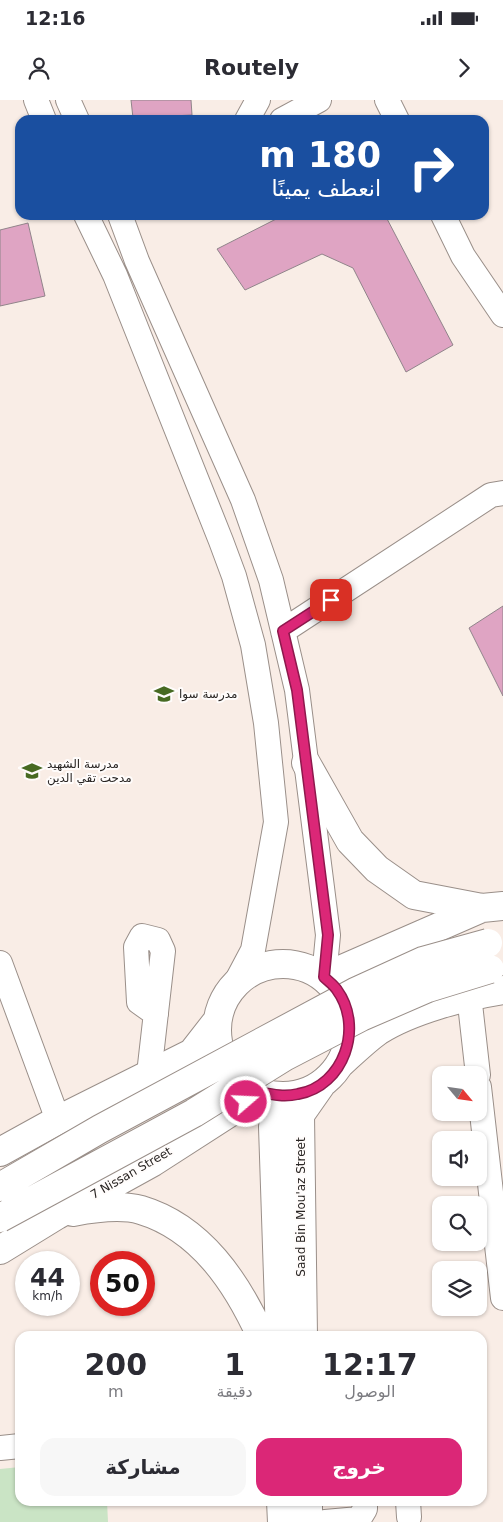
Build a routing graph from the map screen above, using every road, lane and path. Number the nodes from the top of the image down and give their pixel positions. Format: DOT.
graph roads {
  1 [pos="36,100"];
  2 [pos="68,100"];
  3 [pos="258,100"];
  4 [pos="318,100"];
  5 [pos="387,100"];
  6 [pos="42,115"];
  7 [pos="75,115"];
  8 [pos="250,115"];
  9 [pos="291,115"];
  10 [pos="394,115"];
  11 [pos="88,220"];
  12 [pos="128,220"];
  13 [pos="445,220"];
  14 [pos="137,261"];
  15 [pos="116,275"];
  16 [pos="503,314"];
  17 [pos="503,493"];
  18 [pos="264,558"];
  19 [pos="234,576"];
  20 [pos="283,631"];
  21 [pos="306,763"];
  22 [pos="492,907"];
  23 [pos="497,962"];
  24 [pos="0,963"];
  25 [pos="324,977"];
  26 [pos="235,984"];
  27 [pos="470,995"];
  28 [pos="156,1014"];
  29 [pos="217,1021"];
  30 [pos="340,1064"];
  31 [pos="477,1066"];
  32 [pos="149,1074"];
  33 [pos="321,1085"];
  34 [pos="269,1094"];
  35 [pos="58,1120"];
  36 [pos="482,1121"];
  37 [pos="0,1152"];
  38 [pos="496,1169"];
  39 [pos="0,1187"];
  40 [pos="57,1215"];
  41 [pos="0,1218"];
  42 [pos="0,1250"];
  43 [pos="503,1298"];
  44 [pos="259,1331"];
  45 [pos="280,1331"];
  46 [pos="303,1331"];
  47 [pos="15,1446"];
  48 [pos="0,1448"];
  49 [pos="281,1506"];
  50 [pos="308,1506"];
  51 [pos="365,1506"];
  52 [pos="282,1522"];
  53 [pos="308,1522"];
  54 [pos="325,1522"];
  1 -- 6 [label="street"];
  2 -- 7 [label="street"];
  3 -- 8 [label="street"];
  4 -- 9 [label="street"];
  5 -- 10 [label="street"];
  11 -- 15 [label="street"];
  12 -- 14 [label="street"];
  13 -- 16 [label="street"];
  14 -- 15 [label="street"];
  14 -- 18 [label="street"];
  15 -- 19 [label="street"];
  17 -- 20 [label="street"];
  18 -- 19 [label="street"];
  18 -- 20 [label="street"];
  19 -- 26 [label="street"];
  20 -- 21 [label="street"];
  21 -- 22 [label="main road"];
  21 -- 25 [label="street"];
  22 -- 25 [label="main road"];
  23 -- 27 [label="main road"];
  23 -- 39 [label="main road, bridge"];
  23 -- 41 [label="main road, bridge"];
  24 -- 35 [label="street"];
  25 -- 26 [label="main road"];
  25 -- 30 [label="main road"];
  26 -- 29 [label="main road"];
  27 -- 30 [label="main road"];
  27 -- 31 [label="street"];
  28 -- 32 [label="street"];
  29 -- 32 [label="main road"];
  29 -- 34 [label="main road"];
  30 -- 33 [label="main road"];
  32 -- 35 [label="main road"];
  33 -- 34 [label="main road"];
  33 -- 46 [label="main road, Saad Bin Mou'az Street"];
  34 -- 40 [label="main road, 7 Nissan Street"];
  34 -- 45 [label="main road, Saad Bin Mou'az Street"];
  35 -- 37 [label="main road"];
  36 -- 38 [label="street"];
  38 -- 43 [label="street"];
  40 -- 42 [label="main road, 7 Nissan Street"];
  40 -- 44 [label="main road"];
  47 -- 48 [label="street"];
  49 -- 52 [label="main road"];
  50 -- 53 [label="main road"];
  51 -- 54 [label="street"];
}
